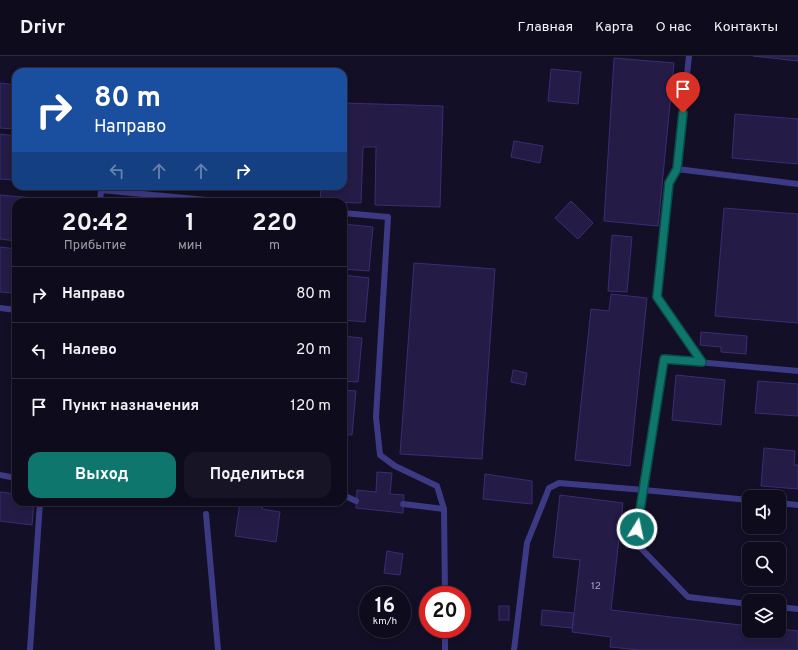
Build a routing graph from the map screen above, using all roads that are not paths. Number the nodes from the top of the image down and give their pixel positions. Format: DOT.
graph roads {
  1 [pos="689,56"];
  2 [pos="677,169"];
  3 [pos="798,184"];
  4 [pos="119,190"];
  5 [pos="191,198"];
  6 [pos="347,213"];
  7 [pos="0,308"];
  8 [pos="12,310"];
  9 [pos="702,362"];
  10 [pos="798,371"];
  11 [pos="0,475"];
  12 [pos="12,477"];
  13 [pos="644,490"];
  14 [pos="347,497"];
  15 [pos="742,499"];
  16 [pos="356,501"];
  17 [pos="403,504"];
  18 [pos="786,504"];
  19 [pos="798,505"];
  20 [pos="40,506"];
  21 [pos="444,509"];
  22 [pos="206,514"];
  23 [pos="445,586"];
  24 [pos="742,603"];
  25 [pos="786,608"];
  26 [pos="798,609"];
  27 [pos="445,638"];
  28 [pos="30,650"];
  29 [pos="218,650"];
  30 [pos="445,650"];
  31 [pos="514,650"];
  1 -- 2 [label="lane"];
  2 -- 3 [label="lane"];
  2 -- 9 [label="lane"];
  4 -- 5 [label="lane"];
  6 -- 21 [label="lane"];
  7 -- 8 [label="lane"];
  9 -- 10 [label="lane"];
  9 -- 13 [label="lane"];
  11 -- 12 [label="lane"];
  13 -- 15 [label="lane"];
  13 -- 24 [label="lane"];
  13 -- 31 [label="lane"];
  14 -- 16 [label="lane"];
  17 -- 21 [label="lane"];
  18 -- 19 [label="lane"];
  20 -- 28 [label="lane"];
  21 -- 23 [label="lane"];
  22 -- 29 [label="lane"];
  25 -- 26 [label="lane"];
  27 -- 30 [label="lane"];
}
